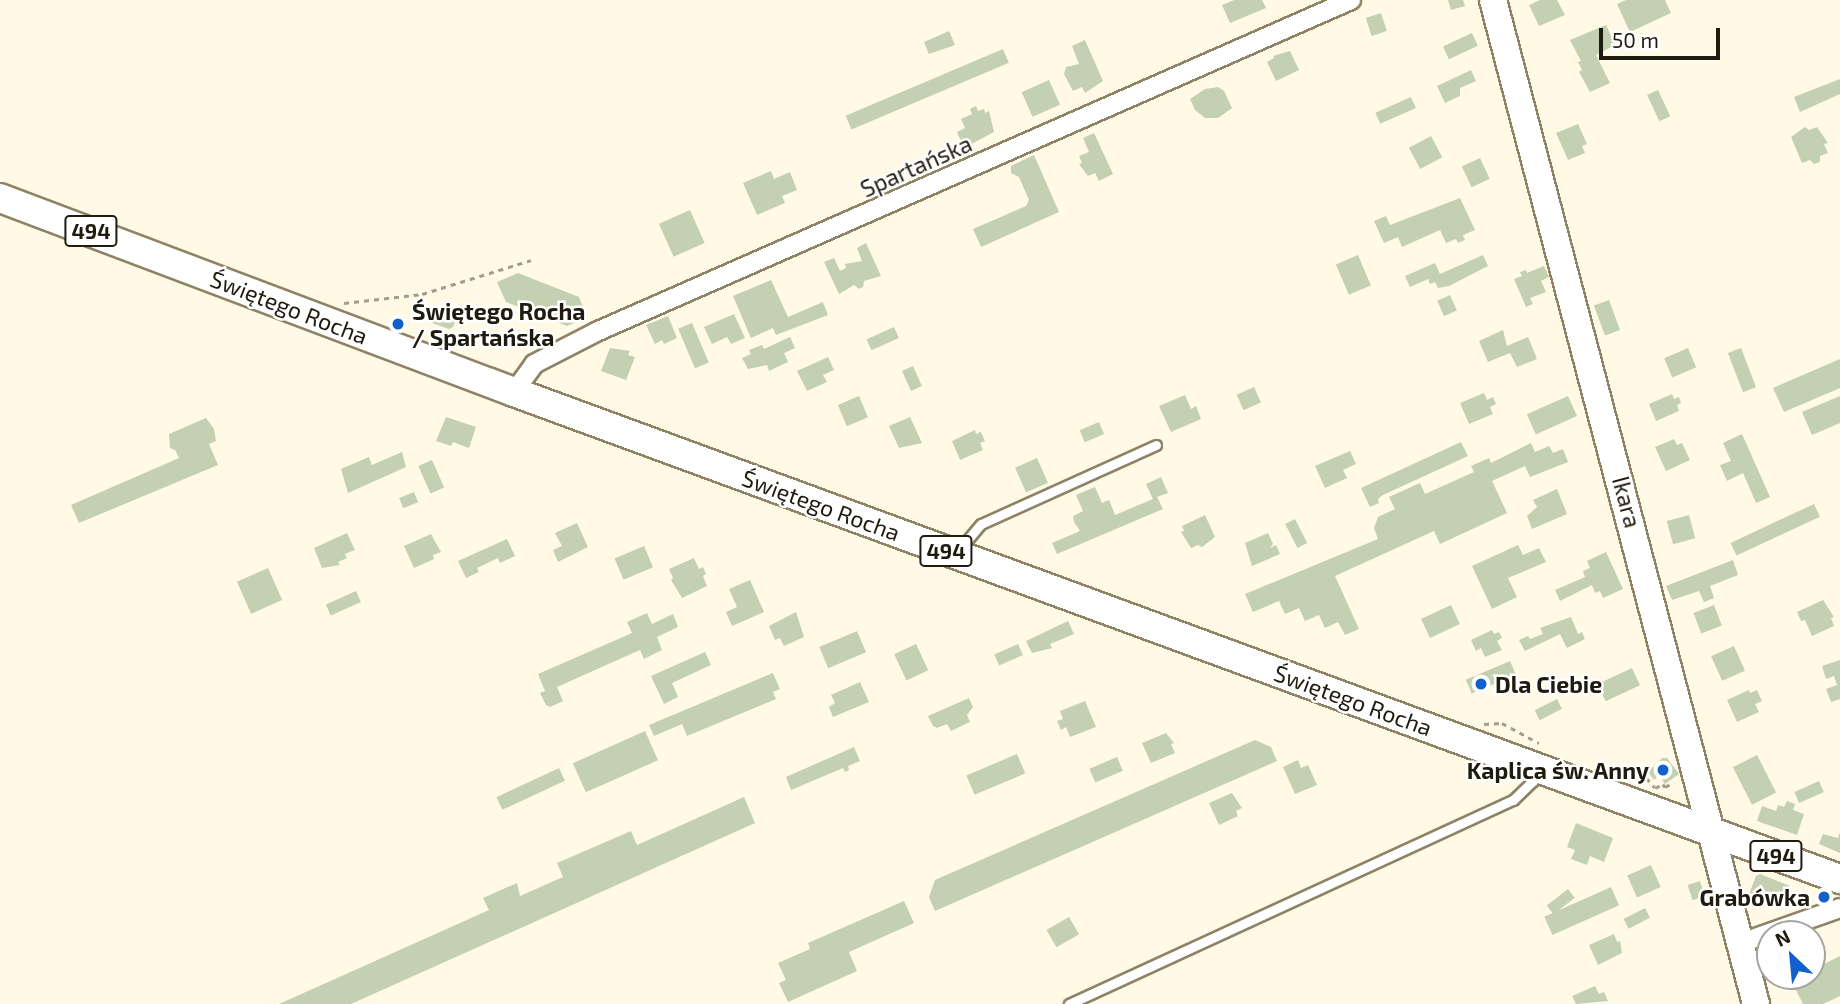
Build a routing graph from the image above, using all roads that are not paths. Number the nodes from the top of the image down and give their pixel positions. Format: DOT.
graph roads {
  1 [pos="1351,0"];
  2 [pos="1493,0"];
  3 [pos="0,198"];
  4 [pos="514,392"];
  5 [pos="1156,446"];
  6 [pos="956,554"];
  7 [pos="1540,769"];
  8 [pos="1712,832"];
  9 [pos="1840,879"];
  10 [pos="1840,908"];
  11 [pos="1741,943"];
  12 [pos="1069,1004"];
  13 [pos="1756,1004"];
  1 -- 4 [label="street, Spartańska"];
  2 -- 8 [label="street, Ikara"];
  3 -- 4 [label="main road, Świętego Rocha / 494"];
  4 -- 6 [label="main road, Świętego Rocha / 494"];
  5 -- 6 [label="lane"];
  6 -- 7 [label="main road, Świętego Rocha / 494"];
  7 -- 8 [label="main road, Świętego Rocha / 494"];
  7 -- 12 [label="lane"];
  8 -- 9 [label="main road, Świętego Rocha / 494"];
  8 -- 11 [label="street, Ikara"];
  10 -- 11 [label="street"];
  11 -- 13 [label="street, Ikara"];
}
